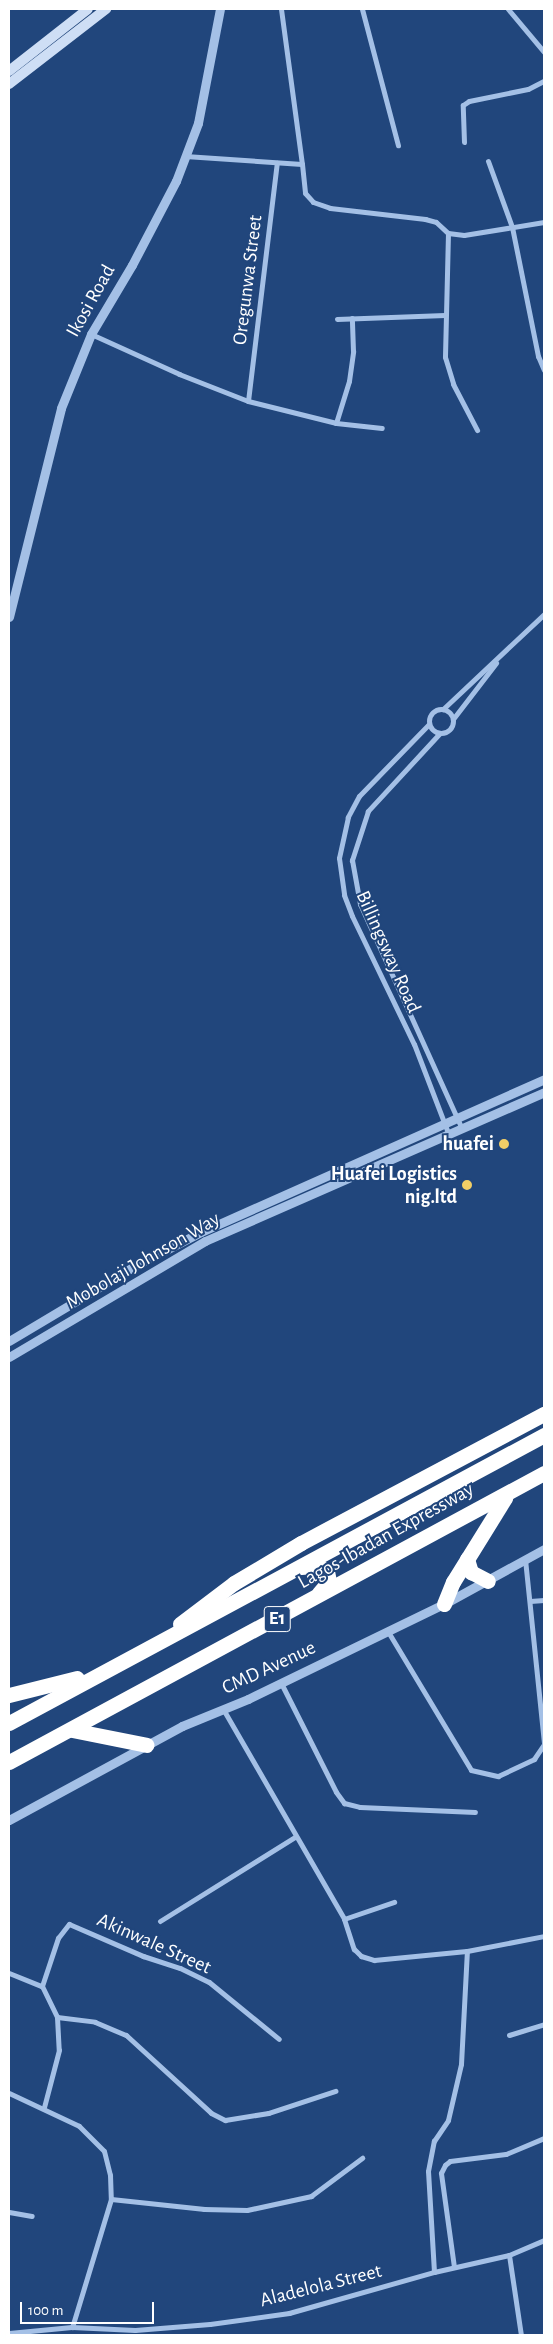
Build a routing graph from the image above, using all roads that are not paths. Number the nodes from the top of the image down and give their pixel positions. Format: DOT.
graph roads {
  1 [pos="88,9"];
  2 [pos="106,9"];
  3 [pos="220,9"];
  4 [pos="281,9"];
  5 [pos="362,9"];
  6 [pos="508,9"];
  7 [pos="544,52"];
  8 [pos="9,71"];
  9 [pos="544,81"];
  10 [pos="9,84"];
  11 [pos="464,142"];
  12 [pos="398,145"];
  13 [pos="186,156"];
  14 [pos="488,160"];
  15 [pos="277,163"];
  16 [pos="302,164"];
  17 [pos="544,222"];
  18 [pos="512,227"];
  19 [pos="448,233"];
  20 [pos="445,315"];
  21 [pos="352,318"];
  22 [pos="337,319"];
  23 [pos="91,334"];
  24 [pos="544,370"];
  25 [pos="248,401"];
  26 [pos="336,423"];
  27 [pos="382,428"];
  28 [pos="477,430"];
  29 [pos="544,614"];
  30 [pos="9,617"];
  31 [pos="497,661"];
  32 [pos="443,709"];
  33 [pos="453,718"];
  34 [pos="429,724"];
  35 [pos="439,734"];
  36 [pos="544,1079"];
  37 [pos="544,1092"];
  38 [pos="459,1120"];
  39 [pos="444,1126"];
  40 [pos="462,1129"];
  41 [pos="449,1135"];
  42 [pos="9,1341"];
  43 [pos="9,1357"];
  44 [pos="544,1414"];
  45 [pos="544,1435"];
  46 [pos="544,1473"];
  47 [pos="515,1488"];
  48 [pos="544,1548"];
  49 [pos="467,1559"];
  50 [pos="525,1559"];
  51 [pos="301,1567"];
  52 [pos="488,1581"];
  53 [pos="544,1600"];
  54 [pos="530,1601"];
  55 [pos="306,1603"];
  56 [pos="444,1604"];
  57 [pos="387,1630"];
  58 [pos="168,1638"];
  59 [pos="107,1669"];
  60 [pos="281,1683"];
  61 [pos="9,1695"];
  62 [pos="223,1709"];
  63 [pos="9,1723"];
  64 [pos="72,1730"];
  65 [pos="544,1744"];
  66 [pos="147,1745"];
  67 [pos="9,1762"];
  68 [pos="475,1812"];
  69 [pos="9,1820"];
  70 [pos="296,1837"];
  71 [pos="394,1902"];
  72 [pos="344,1919"];
  73 [pos="160,1921"];
  74 [pos="544,1936"];
  75 [pos="467,1952"];
  76 [pos="9,1973"];
  77 [pos="42,1986"];
  78 [pos="57,2017"];
  79 [pos="544,2024"];
  80 [pos="509,2035"];
  81 [pos="279,2039"];
  82 [pos="335,2091"];
  83 [pos="9,2093"];
  84 [pos="44,2107"];
  85 [pos="544,2138"];
  86 [pos="362,2158"];
  87 [pos="110,2199"];
  88 [pos="9,2212"];
  89 [pos="32,2216"];
  90 [pos="544,2240"];
  91 [pos="509,2255"];
  92 [pos="454,2267"];
  93 [pos="434,2272"];
  94 [pos="72,2327"];
  95 [pos="135,2332"];
  96 [pos="9,2333"];
  97 [pos="521,2335"];
  1 -- 8 [label="main road"];
  2 -- 10 [label="main road"];
  3 -- 13 [label="street, Ikosi Road"];
  4 -- 16 [label="street"];
  5 -- 12 [label="street"];
  6 -- 7 [label="street"];
  9 -- 11 [label="street"];
  13 -- 15 [label="street"];
  13 -- 23 [label="street, Ikosi Road"];
  14 -- 18 [label="street"];
  15 -- 16 [label="street"];
  15 -- 25 [label="street, Oregunwa Street"];
  16 -- 19 [label="street"];
  17 -- 18 [label="street"];
  18 -- 19 [label="street"];
  18 -- 24 [label="street"];
  19 -- 20 [label="street"];
  20 -- 21 [label="street"];
  20 -- 28 [label="street"];
  21 -- 22 [label="street"];
  21 -- 26 [label="street"];
  23 -- 25 [label="street"];
  23 -- 30 [label="street, Ikosi Road"];
  25 -- 26 [label="street"];
  26 -- 27 [label="street"];
  29 -- 31 [label="street"];
  31 -- 32 [label="street"];
  31 -- 33 [label="street"];
  32 -- 33 [label="street"];
  32 -- 34 [label="street"];
  33 -- 35 [label="street"];
  34 -- 35 [label="street"];
  34 -- 39 [label="street, Billingsway Road"];
  35 -- 38 [label="street, Billingsway Road"];
  36 -- 38 [label="street, Mobolaji Johnson Way"];
  37 -- 40 [label="street, Mobolaji Johnson Way"];
  38 -- 39 [label="street, Mobolaji Johnson Way"];
  38 -- 40 [label="street, Billingsway Road"];
  39 -- 41 [label="street, Billingsway Road"];
  39 -- 42 [label="street, Mobolaji Johnson Way"];
  40 -- 41 [label="street, Mobolaji Johnson Way"];
  41 -- 43 [label="street, Mobolaji Johnson Way"];
  44 -- 58 [label="highway"];
  45 -- 51 [label="highway, Lagos-Ibadan Expressway / E1"];
  46 -- 47 [label="highway, Lagos-Ibadan Expressway / E1"];
  47 -- 49 [label="highway"];
  47 -- 55 [label="highway, Lagos-Ibadan Expressway / E1"];
  48 -- 50 [label="street, CMD Avenue"];
  49 -- 52 [label="highway"];
  49 -- 56 [label="highway"];
  50 -- 52 [label="street, CMD Avenue"];
  50 -- 54 [label="street"];
  51 -- 55 [label="highway"];
  51 -- 58 [label="highway, Lagos-Ibadan Expressway / E1"];
  52 -- 56 [label="street, CMD Avenue"];
  53 -- 54 [label="street"];
  54 -- 65 [label="street"];
  55 -- 64 [label="highway, Lagos-Ibadan Expressway / E1"];
  56 -- 57 [label="street, CMD Avenue"];
  57 -- 60 [label="street, CMD Avenue"];
  57 -- 65 [label="street"];
  58 -- 59 [label="highway, Lagos-Ibadan Expressway / E1"];
  59 -- 61 [label="highway"];
  59 -- 63 [label="highway, Lagos-Ibadan Expressway / E1"];
  60 -- 62 [label="street, CMD Avenue"];
  60 -- 68 [label="street"];
  62 -- 66 [label="street, CMD Avenue"];
  62 -- 70 [label="street"];
  64 -- 66 [label="highway"];
  64 -- 67 [label="highway, Lagos-Ibadan Expressway / E1"];
  66 -- 69 [label="street, CMD Avenue"];
  70 -- 72 [label="street"];
  70 -- 73 [label="street"];
  71 -- 72 [label="street"];
  72 -- 75 [label="street"];
  74 -- 75 [label="street"];
  75 -- 93 [label="street"];
  76 -- 77 [label="street"];
  77 -- 78 [label="street"];
  77 -- 81 [label="street, Akinwale Street"];
  78 -- 82 [label="street"];
  78 -- 84 [label="street"];
  79 -- 80 [label="street"];
  83 -- 84 [label="street"];
  84 -- 87 [label="street"];
  85 -- 92 [label="street"];
  86 -- 87 [label="street"];
  87 -- 94 [label="street"];
  88 -- 89 [label="street"];
  90 -- 91 [label="street, Aladelola Street"];
  91 -- 92 [label="street, Aladelola Street"];
  91 -- 97 [label="street"];
  92 -- 93 [label="street, Aladelola Street"];
  93 -- 95 [label="street, Aladelola Street"];
  94 -- 95 [label="street, Aladelola Street"];
  94 -- 96 [label="street, Aladelola Street"];
}
